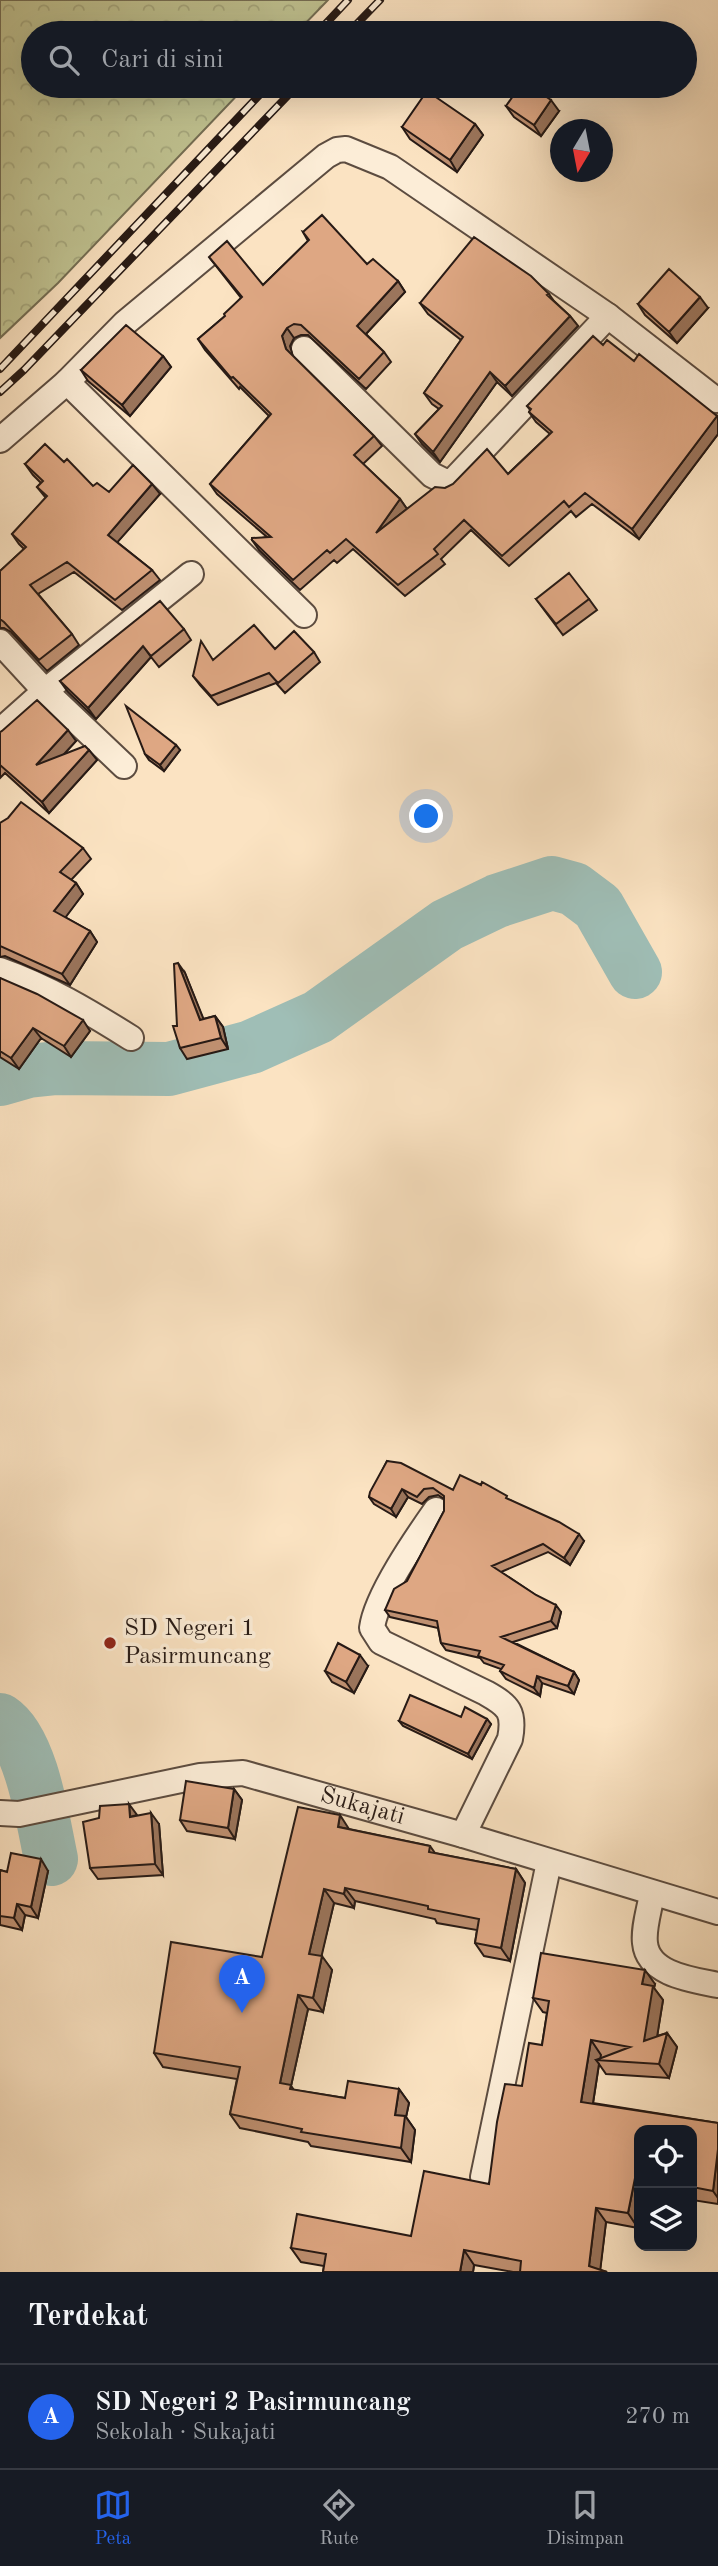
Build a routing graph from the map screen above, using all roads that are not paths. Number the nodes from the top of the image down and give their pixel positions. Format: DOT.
graph roads {
  1 [pos="608,316"];
  2 [pos="304,349"];
  3 [pos="68,382"];
  4 [pos="716,400"];
  5 [pos="0,440"];
  6 [pos="191,574"];
  7 [pos="304,615"];
  8 [pos="0,642"];
  9 [pos="45,691"];
  10 [pos="0,731"];
  11 [pos="124,766"];
  12 [pos="0,970"];
  13 [pos="131,1038"];
  14 [pos="436,1510"];
  15 [pos="9,1813"];
  16 [pos="463,1835"];
  17 [pos="549,1862"];
  18 [pos="652,1893"];
  19 [pos="718,1912"];
  20 [pos="718,1985"];
  21 [pos="483,2177"];
  1 -- 2 [label="street"];
  1 -- 3 [label="street"];
  1 -- 4 [label="street"];
  3 -- 5 [label="street"];
  3 -- 7 [label="street"];
  6 -- 9 [label="street"];
  8 -- 9 [label="street"];
  9 -- 10 [label="street"];
  9 -- 11 [label="street"];
  12 -- 13 [label="street"];
  14 -- 16 [label="street"];
  15 -- 16 [label="street, Sukajati"];
  16 -- 17 [label="street, Sukajati"];
  17 -- 18 [label="street, Sukajati"];
  17 -- 21 [label="street"];
  18 -- 19 [label="street, Sukajati"];
  18 -- 20 [label="street"];
}
